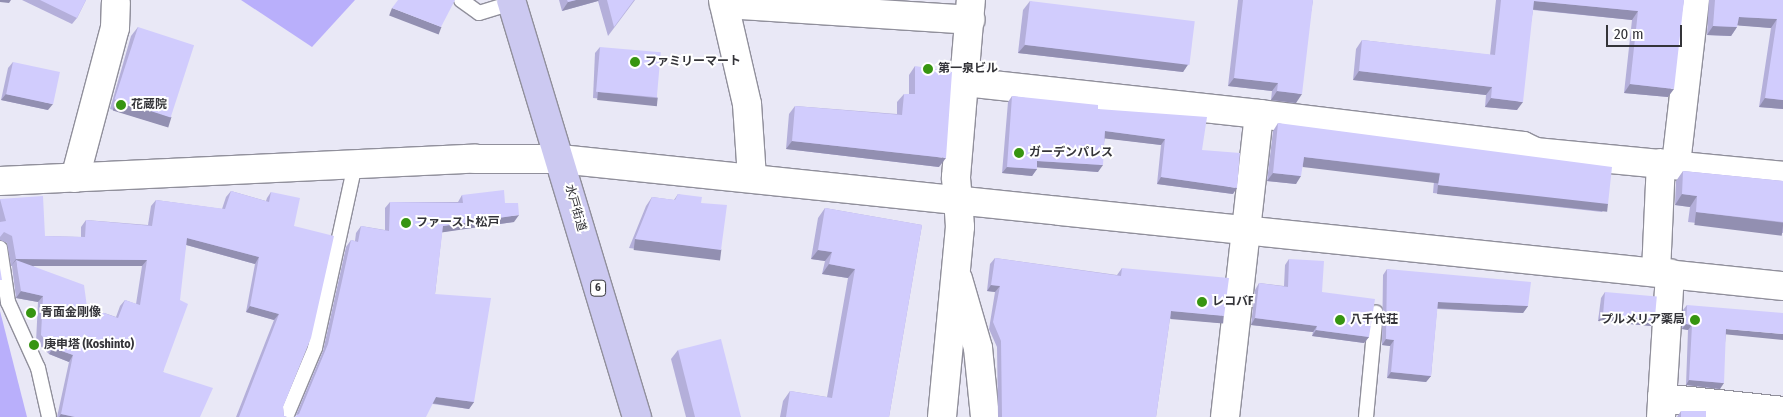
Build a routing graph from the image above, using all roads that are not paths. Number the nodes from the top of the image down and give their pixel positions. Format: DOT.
graph roads {
  1 [pos="461,0"];
  2 [pos="1695,0"];
  3 [pos="511,1"];
  4 [pos="723,2"];
  5 [pos="116,3"];
  6 [pos="970,10"];
  7 [pos="965,82"];
  8 [pos="1259,114"];
  9 [pos="560,159"];
  10 [pos="1668,164"];
  11 [pos="355,165"];
  12 [pos="1783,176"];
  13 [pos="75,178"];
  14 [pos="752,178"];
  15 [pos="0,181"];
  16 [pos="958,201"];
  17 [pos="1244,227"];
  18 [pos="0,248"];
  19 [pos="1663,272"];
  20 [pos="956,273"];
  21 [pos="1783,286"];
  22 [pos="1376,312"];
  23 [pos="1661,407"];
  24 [pos="1783,411"];
  25 [pos="49,417"];
  26 [pos="286,417"];
  27 [pos="637,417"];
  28 [pos="942,417"];
  29 [pos="985,417"];
  30 [pos="1225,417"];
  31 [pos="1366,417"];
  1 -- 3 [label="lane"];
  2 -- 10 [label="street"];
  3 -- 9 [label="highway, 水戸街道 / 6"];
  4 -- 6 [label="street"];
  4 -- 14 [label="street"];
  5 -- 13 [label="street"];
  6 -- 7 [label="street"];
  7 -- 8 [label="street"];
  7 -- 16 [label="street"];
  8 -- 10 [label="street"];
  8 -- 17 [label="street"];
  9 -- 11 [label="street"];
  9 -- 14 [label="street"];
  9 -- 27 [label="highway, 水戸街道 / 6"];
  10 -- 12 [label="street"];
  10 -- 19 [label="street"];
  11 -- 13 [label="street"];
  11 -- 26 [label="lane"];
  13 -- 15 [label="street"];
  14 -- 16 [label="street"];
  16 -- 17 [label="street"];
  16 -- 20 [label="street"];
  17 -- 19 [label="street"];
  17 -- 30 [label="street"];
  18 -- 25 [label="lane"];
  19 -- 21 [label="street"];
  19 -- 23 [label="street"];
  20 -- 28 [label="street"];
  20 -- 29 [label="street"];
  22 -- 31 [label="lane"];
  23 -- 24 [label="street"];
}
